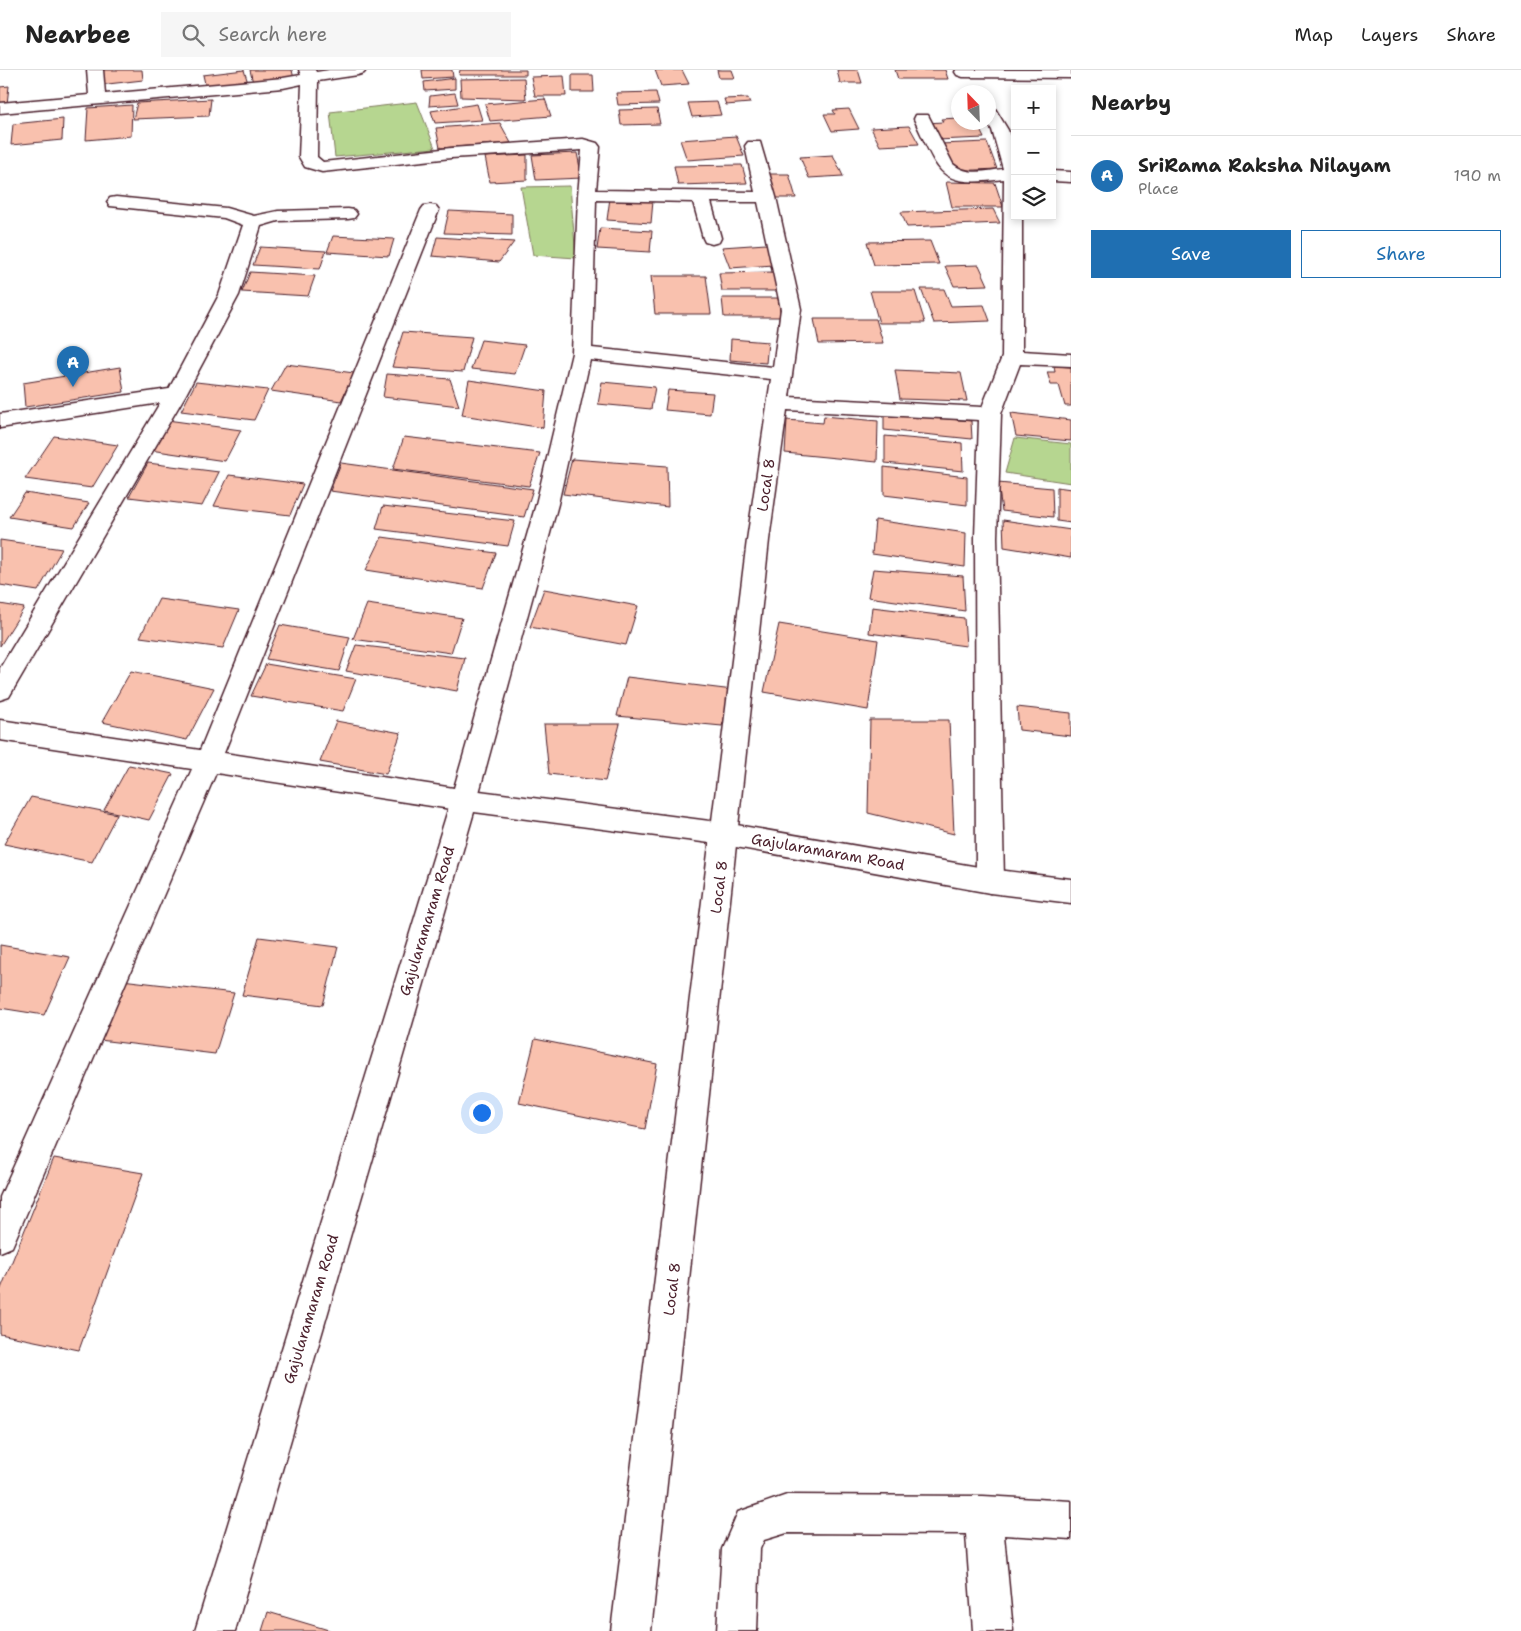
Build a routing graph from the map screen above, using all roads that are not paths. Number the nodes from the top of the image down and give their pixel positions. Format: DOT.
graph roads {
  1 [pos="94,70"];
  2 [pos="358,70"];
  3 [pos="962,71"];
  4 [pos="1071,73"];
  5 [pos="309,74"];
  6 [pos="971,85"];
  7 [pos="98,100"];
  8 [pos="0,108"];
  9 [pos="922,119"];
  10 [pos="996,124"];
  11 [pos="754,146"];
  12 [pos="1011,164"];
  13 [pos="1011,173"];
  14 [pos="1014,175"];
  15 [pos="1056,176"];
  16 [pos="1071,177"];
  17 [pos="587,195"];
  18 [pos="701,197"];
  19 [pos="767,197"];
  20 [pos="116,202"];
  21 [pos="430,210"];
  22 [pos="348,214"];
  23 [pos="253,222"];
  24 [pos="712,238"];
  25 [pos="582,353"];
  26 [pos="1012,357"];
  27 [pos="1071,360"];
  28 [pos="782,374"];
  29 [pos="176,394"];
  30 [pos="778,403"];
  31 [pos="990,414"];
  32 [pos="0,421"];
  33 [pos="0,690"];
  34 [pos="0,730"];
  35 [pos="208,762"];
  36 [pos="464,800"];
  37 [pos="725,834"];
  38 [pos="990,881"];
  39 [pos="1071,891"];
  40 [pos="0,1235"];
  41 [pos="983,1515"];
  42 [pos="1071,1520"];
  43 [pos="215,1631"];
  44 [pos="631,1631"];
  45 [pos="736,1631"];
  46 [pos="993,1631"];
  1 -- 7 [label="street"];
  2 -- 5 [label="street"];
  3 -- 4 [label="street"];
  3 -- 6 [label="street"];
  5 -- 7 [label="street"];
  5 -- 17 [label="street"];
  7 -- 8 [label="street"];
  9 -- 13 [label="street"];
  10 -- 12 [label="street"];
  11 -- 19 [label="street, Local 8"];
  14 -- 26 [label="street"];
  15 -- 16 [label="street"];
  17 -- 18 [label="street"];
  17 -- 25 [label="street"];
  18 -- 19 [label="street"];
  18 -- 24 [label="street"];
  19 -- 28 [label="street, Local 8"];
  20 -- 23 [label="street"];
  21 -- 35 [label="street"];
  22 -- 23 [label="street"];
  23 -- 29 [label="street"];
  25 -- 28 [label="street"];
  25 -- 36 [label="street"];
  26 -- 27 [label="street"];
  26 -- 31 [label="street"];
  28 -- 30 [label="street, Local 8"];
  29 -- 32 [label="street"];
  29 -- 33 [label="street"];
  30 -- 31 [label="street"];
  30 -- 37 [label="street, Local 8"];
  31 -- 38 [label="street"];
  34 -- 35 [label="street"];
  35 -- 36 [label="street"];
  35 -- 40 [label="street"];
  36 -- 37 [label="street, Gajularamaram Road"];
  36 -- 43 [label="street, Gajularamaram Road"];
  37 -- 38 [label="street, Gajularamaram Road"];
  37 -- 44 [label="street, Local 8"];
  38 -- 39 [label="street, Gajularamaram Road"];
  41 -- 42 [label="street"];
  41 -- 45 [label="street"];
  41 -- 46 [label="street"];
}
